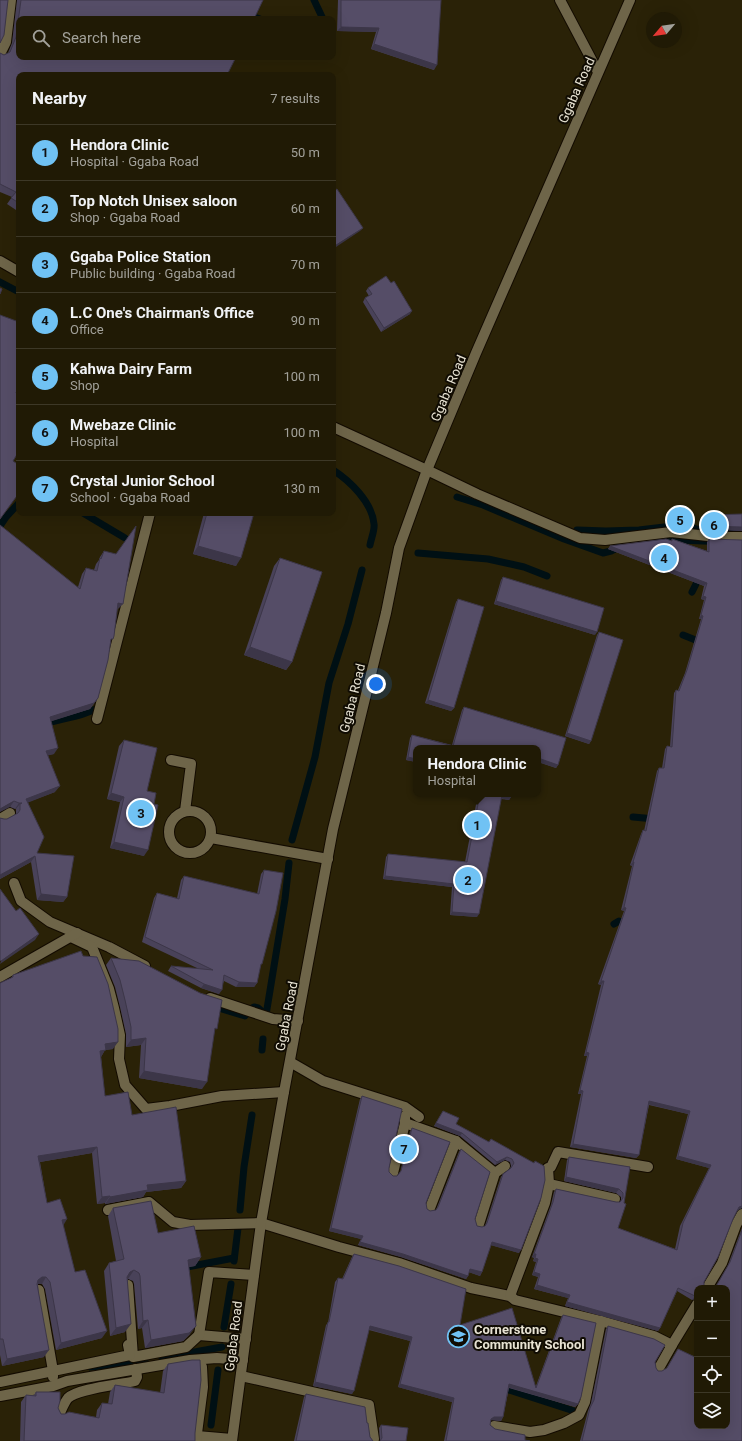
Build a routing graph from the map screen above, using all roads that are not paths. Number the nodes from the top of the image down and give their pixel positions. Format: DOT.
graph roads {
  1 [pos="11,0"];
  2 [pos="560,0"];
  3 [pos="630,0"];
  4 [pos="0,54"];
  5 [pos="598,72"];
  6 [pos="0,261"];
  7 [pos="16,270"];
  8 [pos="336,429"];
  9 [pos="427,470"];
  10 [pos="149,516"];
  11 [pos="742,537"];
  12 [pos="97,719"];
  13 [pos="171,760"];
  14 [pos="184,811"];
  15 [pos="10,813"];
  16 [pos="0,819"];
  17 [pos="212,838"];
  18 [pos="328,859"];
  19 [pos="14,883"];
  20 [pos="74,935"];
  21 [pos="157,972"];
  22 [pos="0,977"];
  23 [pos="198,994"];
  24 [pos="298,1021"];
  25 [pos="290,1062"];
  26 [pos="284,1092"];
  27 [pos="405,1107"];
  28 [pos="419,1117"];
  29 [pos="405,1123"];
  30 [pos="456,1141"];
  31 [pos="505,1166"];
  32 [pos="648,1168"];
  33 [pos="392,1173"];
  34 [pos="495,1173"];
  35 [pos="549,1184"];
  36 [pos="615,1199"];
  37 [pos="430,1208"];
  38 [pos="108,1210"];
  39 [pos="742,1214"];
  40 [pos="261,1223"];
  41 [pos="478,1224"];
  42 [pos="254,1275"];
  43 [pos="128,1285"];
  44 [pos="709,1285"];
  45 [pos="39,1290"];
  46 [pos="510,1296"];
  47 [pos="694,1309"];
  48 [pos="601,1320"];
  49 [pos="127,1334"];
  50 [pos="199,1335"];
  51 [pos="246,1339"];
  52 [pos="672,1345"];
  53 [pos="152,1353"];
  54 [pos="198,1360"];
  55 [pos="243,1360"];
  56 [pos="155,1366"];
  57 [pos="659,1368"];
  58 [pos="136,1369"];
  59 [pos="53,1370"];
  60 [pos="241,1376"];
  61 [pos="0,1382"];
  62 [pos="52,1386"];
  63 [pos="0,1396"];
  64 [pos="59,1415"];
  65 [pos="494,1426"];
  66 [pos="196,1438"];
  67 [pos="374,1439"];
  68 [pos="232,1440"];
  1 -- 4 [label="street"];
  2 -- 5 [label="street"];
  3 -- 5 [label="street, Ggaba Road"];
  5 -- 9 [label="street, Ggaba Road"];
  6 -- 7 [label="street"];
  8 -- 9 [label="street"];
  9 -- 11 [label="street"];
  9 -- 18 [label="street, Ggaba Road"];
  10 -- 12 [label="street"];
  13 -- 14 [label="street"];
  14 -- 17 [label="street"];
  14 -- 17 [label="street"];
  15 -- 16 [label="street"];
  17 -- 18 [label="street"];
  18 -- 24 [label="street, Ggaba Road"];
  19 -- 20 [label="street"];
  20 -- 21 [label="street"];
  20 -- 22 [label="street"];
  20 -- 26 [label="street"];
  23 -- 24 [label="street"];
  24 -- 25 [label="street, Ggaba Road"];
  25 -- 26 [label="street, Ggaba Road"];
  25 -- 27 [label="street"];
  26 -- 40 [label="street, Ggaba Road"];
  27 -- 28 [label="street"];
  27 -- 29 [label="street"];
  29 -- 30 [label="street"];
  29 -- 33 [label="street"];
  30 -- 34 [label="street"];
  30 -- 37 [label="street"];
  31 -- 34 [label="street"];
  32 -- 35 [label="street"];
  34 -- 41 [label="street"];
  35 -- 36 [label="street"];
  35 -- 46 [label="street"];
  38 -- 40 [label="street"];
  39 -- 44 [label="street"];
  40 -- 42 [label="street, Ggaba Road"];
  40 -- 46 [label="street"];
  42 -- 50 [label="street"];
  42 -- 51 [label="street, Ggaba Road"];
  43 -- 53 [label="street"];
  45 -- 59 [label="street"];
  46 -- 48 [label="street"];
  47 -- 52 [label="street"];
  48 -- 52 [label="street"];
  48 -- 65 [label="street"];
  49 -- 59 [label="street"];
  50 -- 51 [label="street"];
  50 -- 53 [label="street"];
  51 -- 55 [label="street, Ggaba Road"];
  52 -- 57 [label="street"];
  53 -- 56 [label="street"];
  54 -- 55 [label="street"];
  54 -- 56 [label="street"];
  54 -- 66 [label="street"];
  55 -- 60 [label="street, Ggaba Road"];
  56 -- 58 [label="street"];
  58 -- 62 [label="street"];
  58 -- 64 [label="street"];
  59 -- 61 [label="street"];
  59 -- 62 [label="street"];
  60 -- 67 [label="street"];
  60 -- 68 [label="street, Ggaba Road"];
  62 -- 63 [label="street"];
  66 -- 68 [label="street"];
}
